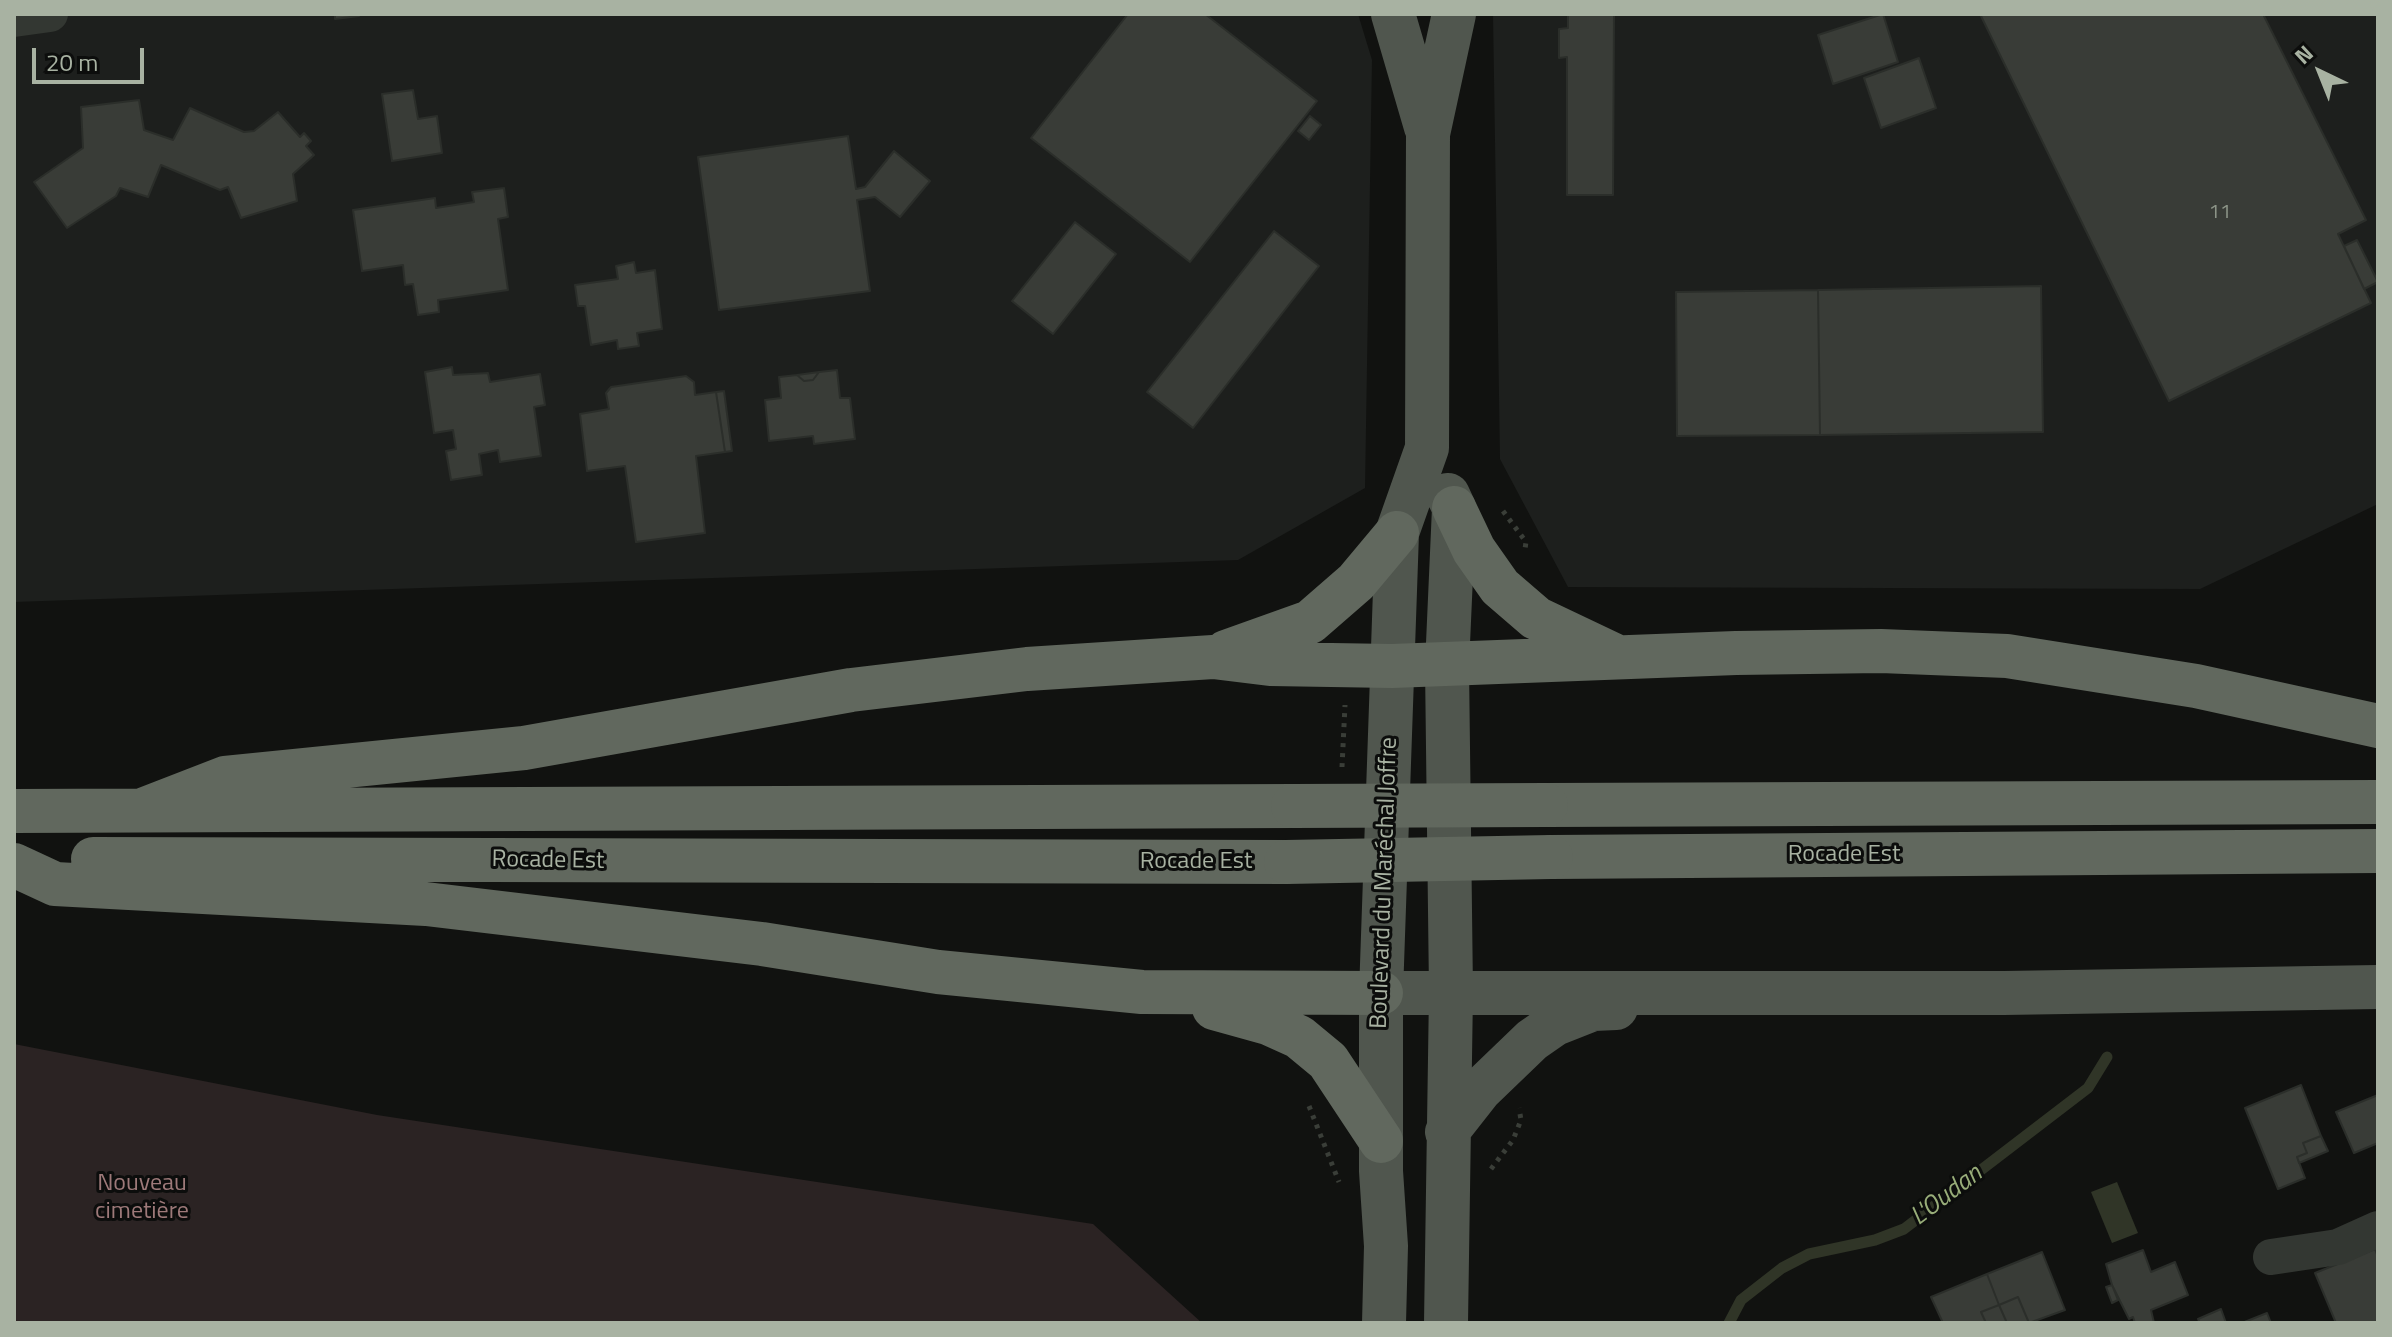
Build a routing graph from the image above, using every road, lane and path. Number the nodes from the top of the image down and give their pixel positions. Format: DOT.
graph roads {
  1 [pos="50,14"];
  2 [pos="1393,14"];
  3 [pos="1454,14"];
  4 [pos="14,19"];
  5 [pos="1428,134"];
  6 [pos="1427,448"];
  7 [pos="1454,508"];
  8 [pos="1397,533"];
  9 [pos="1213,657"];
  10 [pos="1622,659"];
  11 [pos="1392,666"];
  12 [pos="1447,666"];
  13 [pos="2378,726"];
  14 [pos="2378,802"];
  15 [pos="145,809"];
  16 [pos="14,811"];
  17 [pos="2378,851"];
  18 [pos="14,859"];
  19 [pos="14,865"];
  20 [pos="2378,987"];
  21 [pos="1142,992"];
  22 [pos="1451,992"];
  23 [pos="1870,992"];
  24 [pos="1381,993"];
  25 [pos="1447,1132"];
  26 [pos="1381,1141"];
  27 [pos="2378,1229"];
  28 [pos="2271,1257"];
  29 [pos="1384,1323"];
  30 [pos="1446,1323"];
  1 -- 4 [label="street"];
  2 -- 5 [label="main road, Boulevard du Maréchal Joffre"];
  3 -- 5 [label="main road, Boulevard du Maréchal Joffre"];
  5 -- 6 [label="main road, Boulevard du Maréchal Joffre"];
  6 -- 7 [label="main road, Boulevard du Maréchal Joffre"];
  6 -- 8 [label="main road, Boulevard du Maréchal Joffre"];
  7 -- 10 [label="highway"];
  7 -- 12 [label="main road, Boulevard du Maréchal Joffre"];
  8 -- 9 [label="highway"];
  8 -- 11 [label="main road, Boulevard du Maréchal Joffre"];
  9 -- 11 [label="highway"];
  9 -- 15 [label="highway"];
  10 -- 12 [label="highway"];
  10 -- 13 [label="highway"];
  11 -- 12 [label="highway"];
  11 -- 24 [label="main road, Boulevard du Maréchal Joffre"];
  12 -- 22 [label="main road, Boulevard du Maréchal Joffre"];
  14 -- 15 [label="highway, bridge"];
  15 -- 16 [label="highway"];
  17 -- 18 [label="highway, Rocade Est, bridge"];
  19 -- 21 [label="highway"];
  20 -- 23 [label="main road"];
  21 -- 24 [label="highway"];
  21 -- 26 [label="highway"];
  22 -- 23 [label="main road"];
  22 -- 24 [label="main road"];
  22 -- 25 [label="main road, Boulevard du Maréchal Joffre"];
  23 -- 25 [label="main road"];
  24 -- 26 [label="main road, Boulevard du Maréchal Joffre"];
  25 -- 30 [label="main road, Boulevard du Maréchal Joffre"];
  26 -- 29 [label="main road, Boulevard du Maréchal Joffre"];
  27 -- 28 [label="street"];
}
